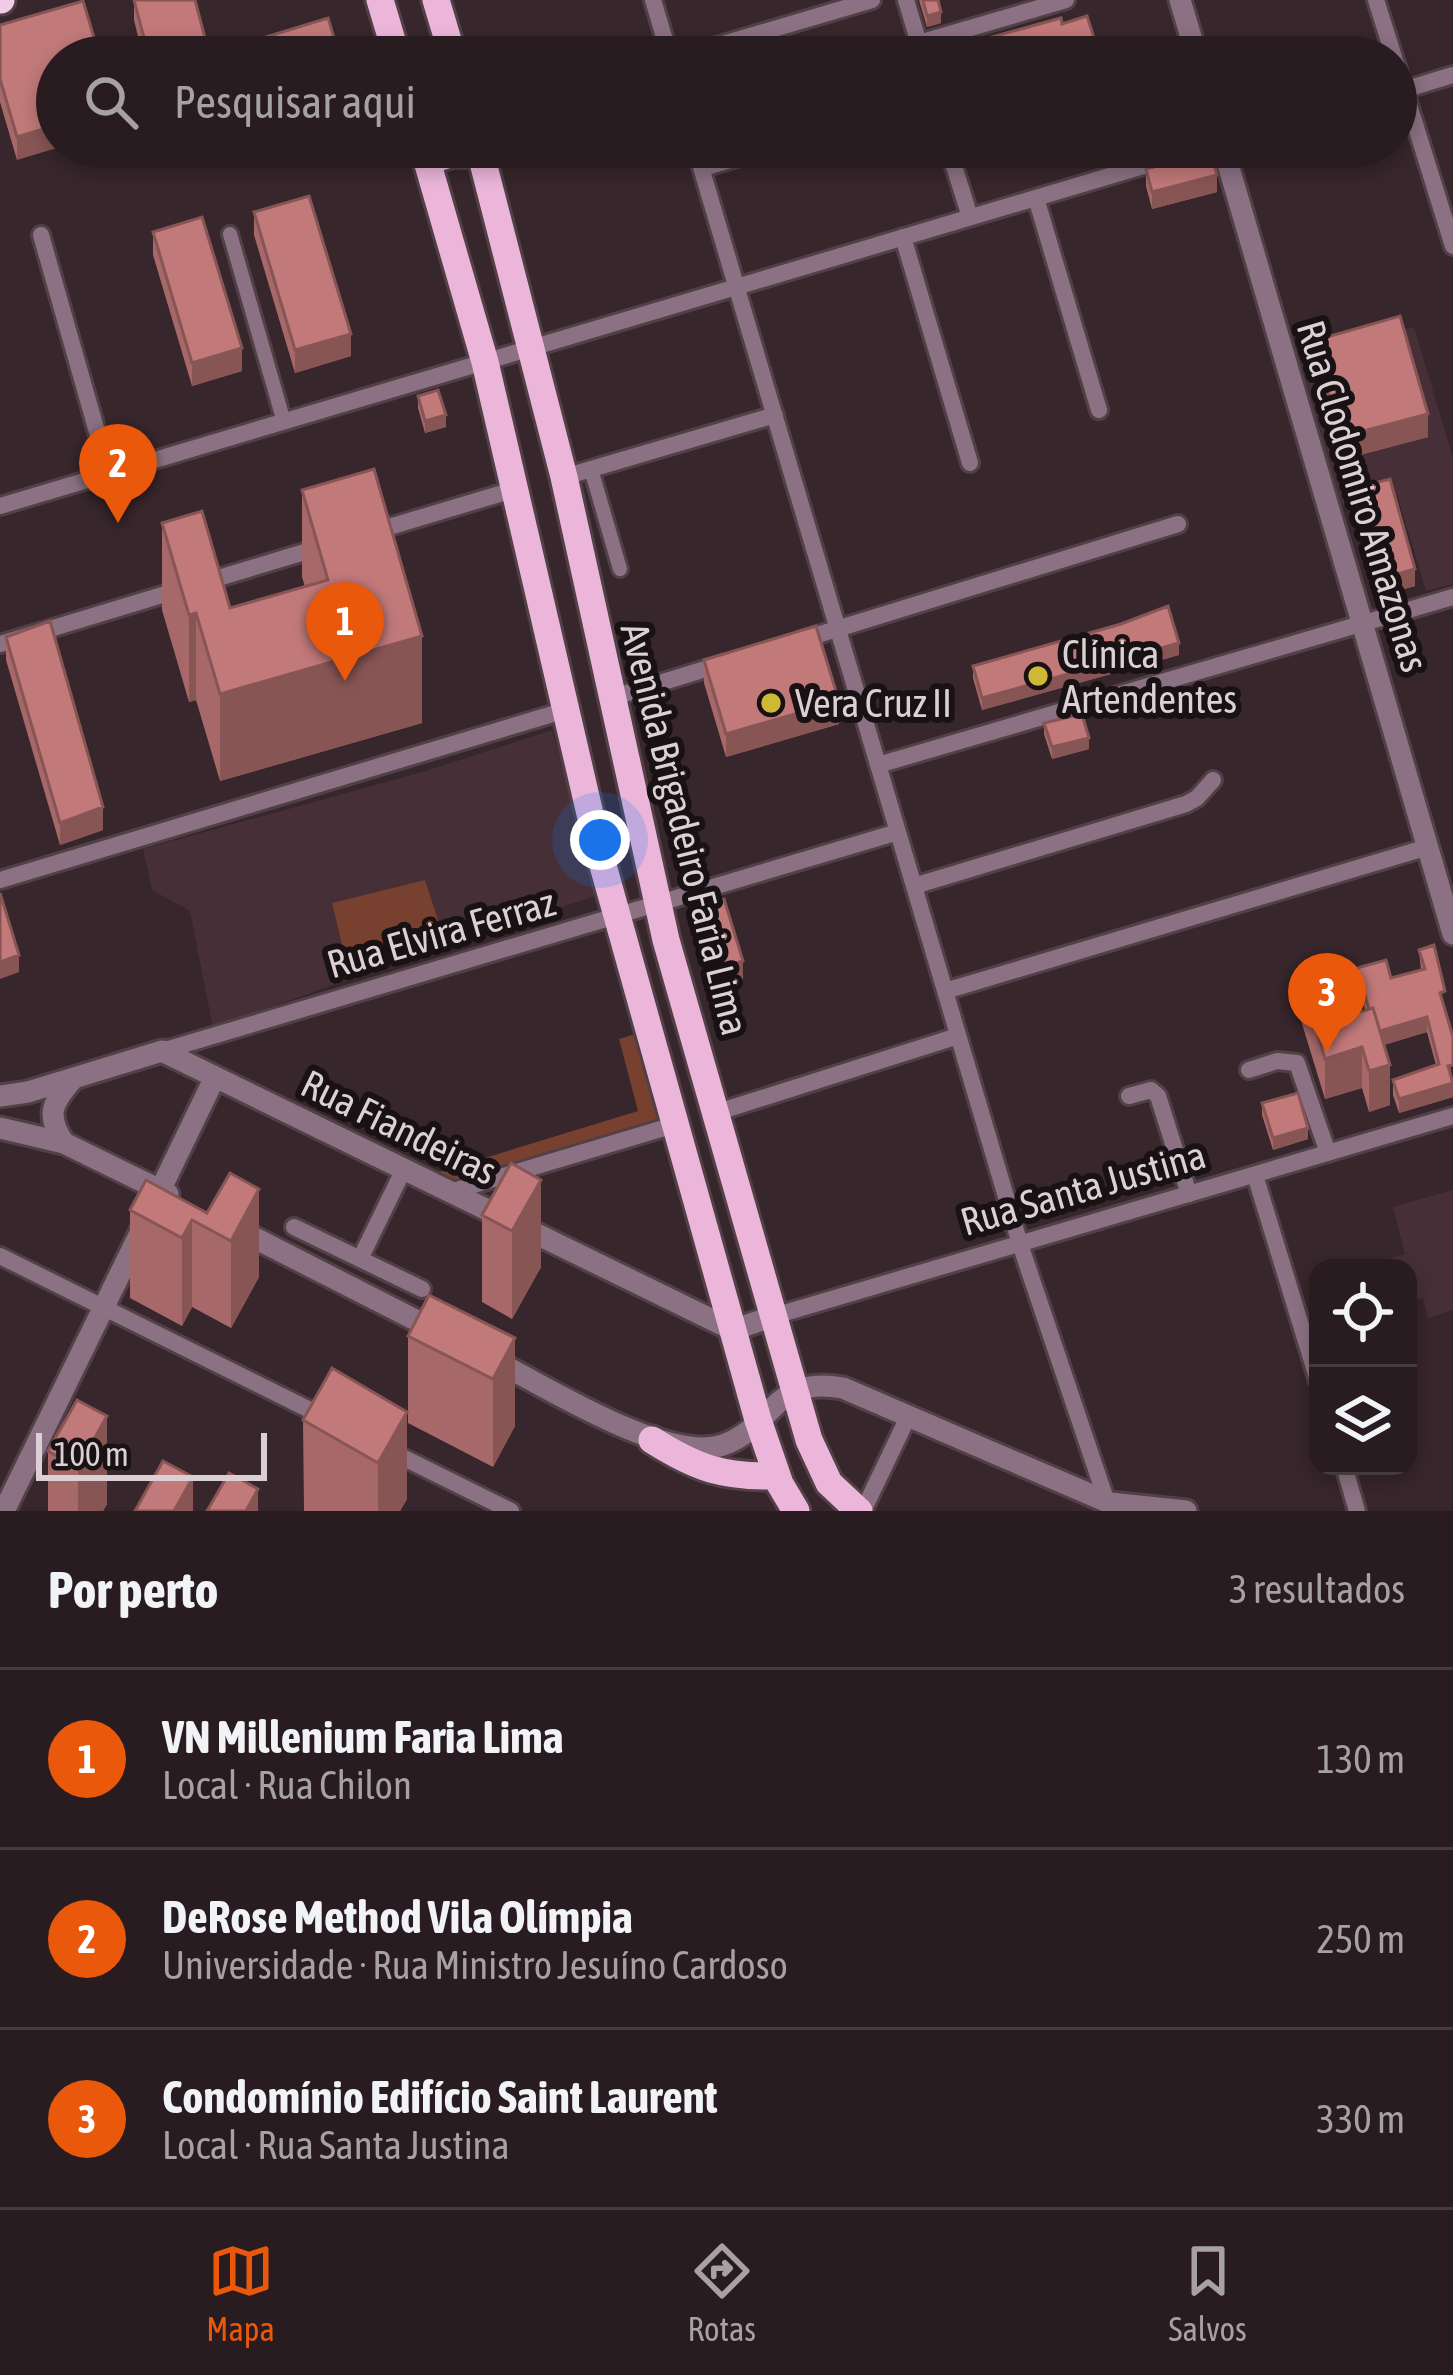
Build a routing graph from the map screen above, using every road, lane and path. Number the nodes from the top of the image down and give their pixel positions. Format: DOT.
graph roads {
  1 [pos="380,0"];
  2 [pos="436,0"];
  3 [pos="653,0"];
  4 [pos="872,0"];
  5 [pos="906,0"];
  6 [pos="1066,0"];
  7 [pos="1180,0"];
  8 [pos="1376,0"];
  9 [pos="391,36"];
  10 [pos="447,36"];
  11 [pos="664,36"];
  12 [pos="751,36"];
  13 [pos="917,36"];
  14 [pos="962,36"];
  15 [pos="1191,36"];
  16 [pos="1387,36"];
  17 [pos="1453,75"];
  18 [pos="1417,87"];
  19 [pos="1417,141"];
  20 [pos="429,168"];
  21 [pos="485,168"];
  22 [pos="703,168"];
  23 [pos="955,168"];
  24 [pos="1137,168"];
  25 [pos="1229,168"];
  26 [pos="1036,198"];
  27 [pos="970,218"];
  28 [pos="230,234"];
  29 [pos="41,235"];
  30 [pos="903,238"];
  31 [pos="1453,246"];
  32 [pos="738,286"];
  33 [pos="533,347"];
  34 [pos="485,362"];
  35 [pos="1100,410"];
  36 [pos="775,415"];
  37 [pos="284,422"];
  38 [pos="970,463"];
  39 [pos="578,473"];
  40 [pos="109,474"];
  41 [pos="516,489"];
  42 [pos="1,503"];
  43 [pos="1178,524"];
  44 [pos="359,536"];
  45 [pos="336,543"];
  46 [pos="620,568"];
  47 [pos="1453,597"];
  48 [pos="1364,624"];
  49 [pos="838,629"];
  50 [pos="550,639"];
  51 [pos="0,644"];
  52 [pos="781,646"];
  53 [pos="737,660"];
  54 [pos="610,698"];
  55 [pos="566,710"];
  56 [pos="878,765"];
  57 [pos="1213,780"];
  58 [pos="898,832"];
  59 [pos="1438,854"];
  60 [pos="0,880"];
  61 [pos="914,886"];
  62 [pos="658,906"];
  63 [pos="617,919"];
  64 [pos="1453,934"];
  65 [pos="945,991"];
  66 [pos="958,1036"];
  67 [pos="162,1051"];
  68 [pos="1249,1070"];
  69 [pos="215,1077"];
  70 [pos="73,1079"];
  71 [pos="1,1096"];
  72 [pos="1129,1096"];
  73 [pos="715,1113"];
  74 [pos="1453,1116"];
  75 [pos="674,1125"];
  76 [pos="0,1127"];
  77 [pos="64,1143"];
  78 [pos="1328,1153"];
  79 [pos="404,1169"];
  80 [pos="1255,1174"];
  81 [pos="160,1190"];
  82 [pos="450,1192"];
  83 [pos="1190,1194"];
  84 [pos="193,1207"];
  85 [pos="214,1218"];
  86 [pos="294,1227"];
  87 [pos="1019,1244"];
  88 [pos="0,1256"];
  89 [pos="360,1259"];
  90 [pos="422,1289"];
  91 [pos="103,1307"];
  92 [pos="774,1316"];
  93 [pos="733,1330"];
  94 [pos="1313,1367"];
  95 [pos="794,1389"];
  96 [pos="909,1415"];
  97 [pos="758,1420"];
  98 [pos="339,1425"];
  99 [pos="361,1436"];
  100 [pos="652,1440"];
  101 [pos="1347,1475"];
  102 [pos="777,1490"];
  103 [pos="1110,1507"];
  104 [pos="4,1511"];
  105 [pos="511,1511"];
  106 [pos="796,1511"];
  107 [pos="861,1511"];
  108 [pos="1186,1511"];
  109 [pos="1358,1511"];
  1 -- 9 [label="main road"];
  2 -- 10 [label="main road"];
  3 -- 11 [label="street"];
  4 -- 12 [label="street"];
  5 -- 13 [label="street"];
  6 -- 14 [label="street"];
  7 -- 15 [label="street"];
  8 -- 16 [label="street"];
  17 -- 18 [label="street"];
  19 -- 31 [label="street"];
  20 -- 34 [label="main road"];
  21 -- 33 [label="main road, Avenida Brigadeiro Faria Lima"];
  22 -- 32 [label="street"];
  23 -- 27 [label="street"];
  24 -- 26 [label="street"];
  25 -- 48 [label="street, Rua Clodomiro Amazonas"];
  26 -- 27 [label="street"];
  26 -- 35 [label="street"];
  27 -- 30 [label="street"];
  28 -- 37 [label="street"];
  29 -- 40 [label="street"];
  30 -- 32 [label="street"];
  30 -- 38 [label="street"];
  32 -- 33 [label="street"];
  32 -- 36 [label="street"];
  33 -- 34 [label="street"];
  33 -- 39 [label="main road, Avenida Brigadeiro Faria Lima"];
  34 -- 37 [label="street"];
  34 -- 41 [label="main road"];
  36 -- 39 [label="street"];
  36 -- 49 [label="street"];
  37 -- 40 [label="street"];
  39 -- 46 [label="street"];
  39 -- 54 [label="main road, Avenida Brigadeiro Faria Lima"];
  40 -- 42 [label="street"];
  41 -- 44 [label="street"];
  41 -- 50 [label="main road"];
  43 -- 49 [label="street"];
  45 -- 51 [label="street"];
  47 -- 48 [label="street"];
  48 -- 56 [label="street"];
  48 -- 59 [label="street, Rua Clodomiro Amazonas"];
  49 -- 52 [label="street"];
  49 -- 56 [label="street"];
  50 -- 54 [label="main road"];
  50 -- 55 [label="main road"];
  53 -- 54 [label="street"];
  54 -- 62 [label="main road, Avenida Brigadeiro Faria Lima"];
  55 -- 60 [label="street"];
  55 -- 63 [label="main road"];
  56 -- 58 [label="street"];
  57 -- 61 [label="street"];
  58 -- 61 [label="street"];
  58 -- 62 [label="street, Rua Elvira Ferraz"];
  59 -- 64 [label="street, Rua Clodomiro Amazonas"];
  59 -- 65 [label="street"];
  61 -- 65 [label="street"];
  62 -- 63 [label="street, Rua Elvira Ferraz"];
  62 -- 73 [label="main road, Avenida Brigadeiro Faria Lima"];
  63 -- 67 [label="street, Rua Elvira Ferraz"];
  63 -- 75 [label="main road"];
  65 -- 66 [label="street"];
  66 -- 73 [label="street"];
  66 -- 87 [label="street"];
  67 -- 69 [label="street, Rua Fiandeiras"];
  67 -- 70 [label="street, Rua Elvira Ferraz"];
  68 -- 78 [label="street"];
  69 -- 79 [label="street, Rua Fiandeiras"];
  69 -- 81 [label="street"];
  70 -- 71 [label="street, Rua Elvira Ferraz"];
  70 -- 77 [label="street"];
  72 -- 83 [label="street"];
  73 -- 92 [label="main road, Avenida Brigadeiro Faria Lima"];
  74 -- 78 [label="street, Rua Santa Justina"];
  75 -- 82 [label="street"];
  75 -- 93 [label="main road"];
  76 -- 77 [label="street"];
  77 -- 81 [label="street"];
  78 -- 80 [label="street, Rua Santa Justina"];
  79 -- 82 [label="street, Rua Fiandeiras"];
  79 -- 89 [label="street"];
  80 -- 83 [label="street, Rua Santa Justina"];
  80 -- 94 [label="street"];
  81 -- 84 [label="street"];
  81 -- 91 [label="street"];
  82 -- 93 [label="street, Rua Fiandeiras"];
  83 -- 87 [label="street, Rua Santa Justina"];
  85 -- 100 [label="street"];
  86 -- 89 [label="street"];
  87 -- 92 [label="street, Rua Santa Justina"];
  87 -- 103 [label="street"];
  88 -- 91 [label="street"];
  89 -- 90 [label="street"];
  91 -- 98 [label="street"];
  91 -- 104 [label="street"];
  92 -- 93 [label="street, Rua Santa Justina"];
  92 -- 95 [label="main road, Avenida Brigadeiro Faria Lima"];
  93 -- 97 [label="main road"];
  95 -- 96 [label="street"];
  95 -- 97 [label="street"];
  95 -- 107 [label="main road, Avenida Brigadeiro Faria Lima"];
  96 -- 103 [label="street"];
  96 -- 107 [label="street"];
  97 -- 100 [label="street"];
  97 -- 102 [label="main road"];
  99 -- 105 [label="street"];
  100 -- 102 [label="main road"];
  101 -- 109 [label="street"];
  102 -- 106 [label="main road"];
  103 -- 108 [label="street"];
}
